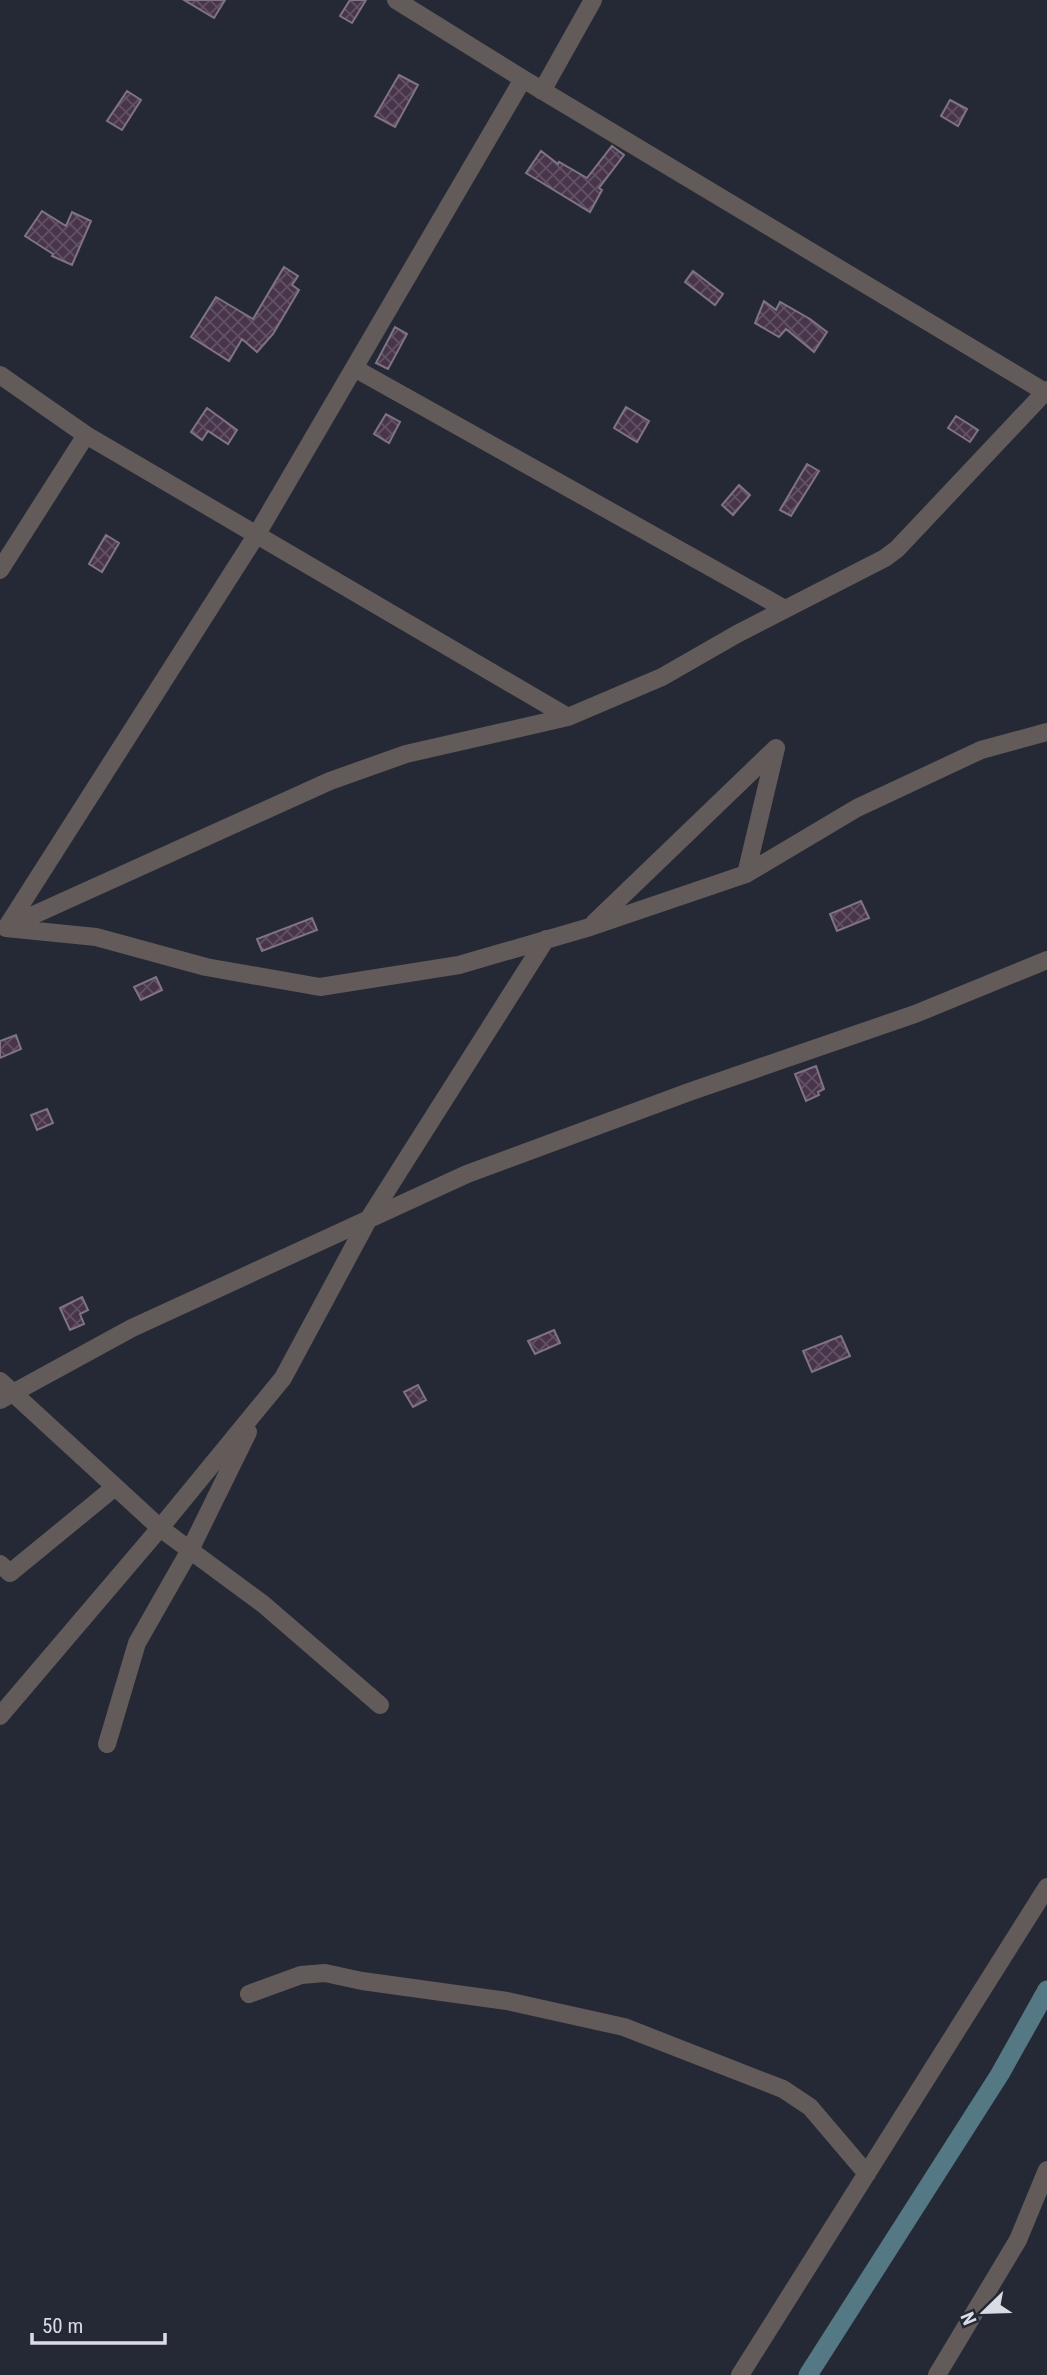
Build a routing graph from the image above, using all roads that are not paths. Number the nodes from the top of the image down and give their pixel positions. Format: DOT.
graph roads {
  1 [pos="396,0"];
  2 [pos="593,0"];
  3 [pos="523,79"];
  4 [pos="542,91"];
  5 [pos="354,368"];
  6 [pos="0,375"];
  7 [pos="1046,391"];
  8 [pos="86,435"];
  9 [pos="257,534"];
  10 [pos="0,570"];
  11 [pos="785,609"];
  12 [pos="568,717"];
  13 [pos="1047,732"];
  14 [pos="746,874"];
  15 [pos="590,927"];
  16 [pos="3,930"];
  17 [pos="545,939"];
  18 [pos="1047,960"];
  19 [pos="368,1220"];
  20 [pos="0,1381"];
  21 [pos="7,1397"];
  22 [pos="261,1405"];
  23 [pos="115,1487"];
  24 [pos="160,1528"];
  25 [pos="190,1550"];
  26 [pos="0,1564"];
  27 [pos="380,1705"];
  28 [pos="0,1716"];
  29 [pos="107,1744"];
  30 [pos="1047,1887"];
  31 [pos="249,1994"];
  32 [pos="1047,2170"];
  33 [pos="867,2174"];
  34 [pos="740,2375"];
  35 [pos="937,2375"];
  1 -- 3 [label="street"];
  2 -- 4 [label="street"];
  3 -- 4 [label="street"];
  3 -- 5 [label="street"];
  4 -- 7 [label="street"];
  5 -- 9 [label="street"];
  5 -- 11 [label="street"];
  6 -- 8 [label="street"];
  7 -- 11 [label="street"];
  8 -- 9 [label="street"];
  8 -- 10 [label="street"];
  9 -- 12 [label="street"];
  9 -- 16 [label="street"];
  11 -- 12 [label="street"];
  12 -- 16 [label="street"];
  13 -- 14 [label="street"];
  14 -- 15 [label="street"];
  14 -- 15 [label="street"];
  15 -- 17 [label="street"];
  16 -- 17 [label="street"];
  17 -- 19 [label="street"];
  18 -- 19 [label="street"];
  19 -- 21 [label="street"];
  19 -- 22 [label="street"];
  20 -- 21 [label="street"];
  21 -- 23 [label="street"];
  22 -- 24 [label="street"];
  22 -- 25 [label="street"];
  23 -- 24 [label="street"];
  23 -- 26 [label="street"];
  24 -- 25 [label="street"];
  24 -- 28 [label="street"];
  25 -- 27 [label="street"];
  25 -- 29 [label="street"];
  30 -- 33 [label="street"];
  31 -- 33 [label="street"];
  32 -- 35 [label="street"];
  33 -- 34 [label="street"];
}
